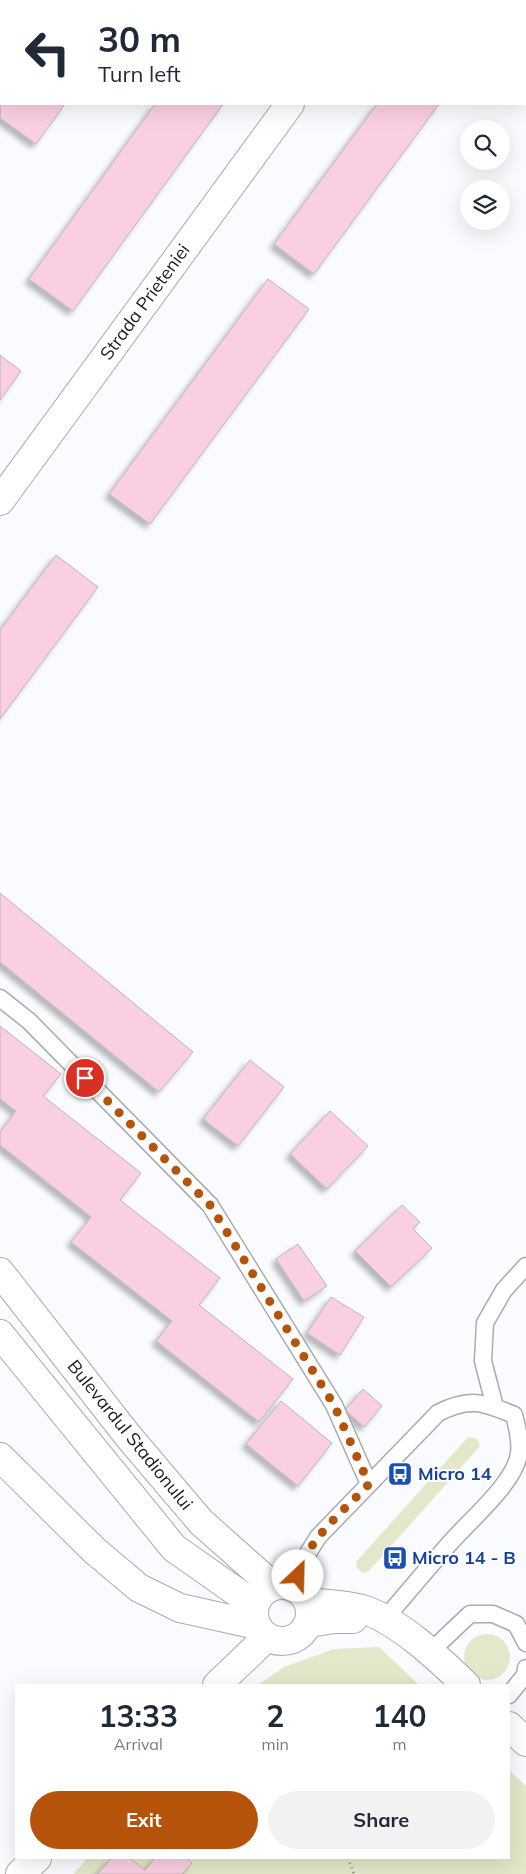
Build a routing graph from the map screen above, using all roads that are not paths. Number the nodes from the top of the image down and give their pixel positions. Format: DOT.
graph roads {
  1 [pos="289,105"];
  2 [pos="0,501"];
  3 [pos="0,998"];
  4 [pos="526,1266"];
  5 [pos="0,1272"];
  6 [pos="0,1334"];
  7 [pos="495,1407"];
  8 [pos="520,1414"];
  9 [pos="0,1457"];
  10 [pos="369,1484"];
  11 [pos="281,1609"];
  12 [pos="384,1619"];
  13 [pos="526,1643"];
  14 [pos="431,1651"];
  15 [pos="526,1668"];
  16 [pos="218,1684"];
  17 [pos="465,1684"];
  18 [pos="510,1694"];
  19 [pos="510,1727"];
  20 [pos="526,1742"];
  21 [pos="36,1859"];
  22 [pos="20,1874"];
  1 -- 2 [label="street, Strada Prieteniei"];
  3 -- 10 [label="lane"];
  4 -- 7 [label="lane"];
  5 -- 11 [label="street, Bulevardul Stadionului"];
  6 -- 11 [label="street, Bulevardul Stadionului"];
  7 -- 8 [label="lane"];
  7 -- 10 [label="lane"];
  8 -- 12 [label="lane"];
  9 -- 11 [label="street"];
  10 -- 11 [label="lane"];
  11 -- 12 [label="street"];
  11 -- 16 [label="street"];
  12 -- 14 [label="street"];
  13 -- 14 [label="lane"];
  14 -- 17 [label="street"];
  15 -- 18 [label="lane"];
  19 -- 20 [label="street"];
  21 -- 22 [label="street"];
}
